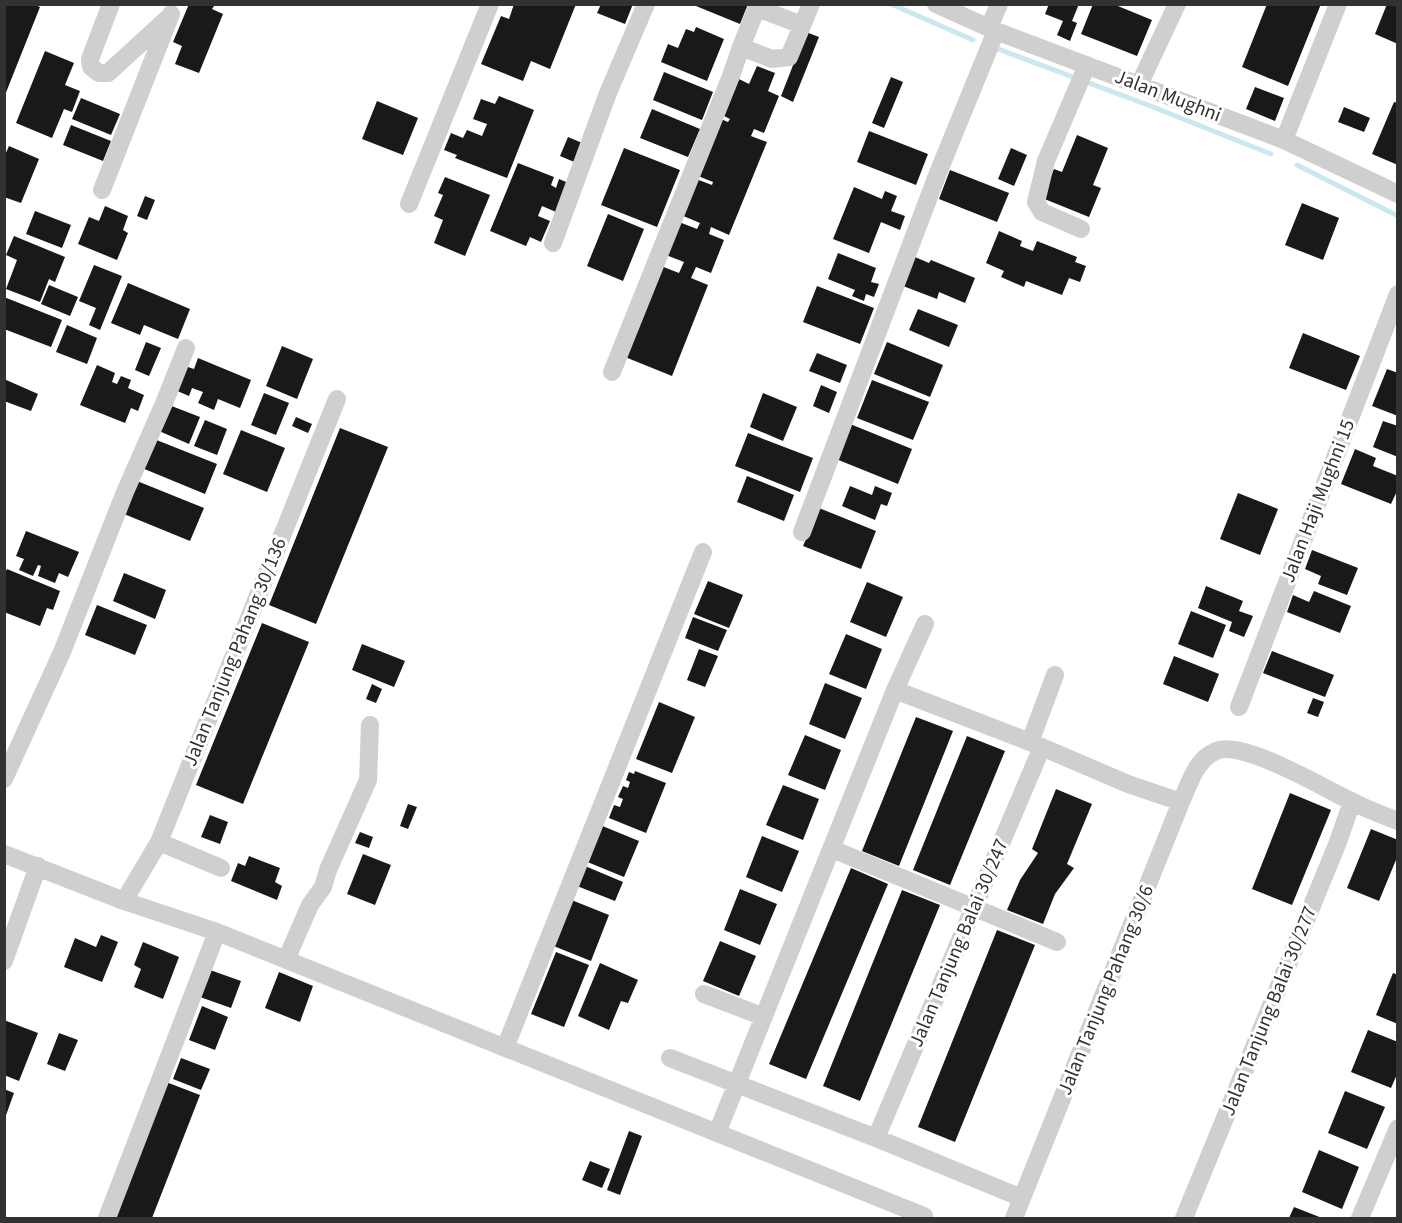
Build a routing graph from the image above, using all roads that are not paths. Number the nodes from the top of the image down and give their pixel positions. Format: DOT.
graph roads {
  1 [pos="111,4"];
  2 [pos="490,4"];
  3 [pos="646,4"];
  4 [pos="811,4"];
  5 [pos="936,4"];
  6 [pos="999,4"];
  7 [pos="1176,4"];
  8 [pos="1338,4"];
  9 [pos="173,9"];
  10 [pos="802,26"];
  11 [pos="992,29"];
  12 [pos="741,47"];
  13 [pos="1084,69"];
  14 [pos="1139,85"];
  15 [pos="1284,140"];
  16 [pos="102,190"];
  17 [pos="1398,194"];
  18 [pos="410,204"];
  19 [pos="1081,229"];
  20 [pos="553,243"];
  21 [pos="1398,294"];
  22 [pos="186,348"];
  23 [pos="612,372"];
  24 [pos="337,399"];
  25 [pos="802,532"];
  26 [pos="703,552"];
  27 [pos="925,624"];
  28 [pos="1055,675"];
  29 [pos="895,690"];
  30 [pos="1239,707"];
  31 [pos="370,725"];
  32 [pos="1036,744"];
  33 [pos="4,779"];
  34 [pos="1181,802"];
  35 [pos="1352,802"];
  36 [pos="1398,821"];
  37 [pos="159,842"];
  38 [pos="832,849"];
  39 [pos="4,854"];
  40 [pos="38,866"];
  41 [pos="221,868"];
  42 [pos="124,901"];
  43 [pos="975,908"];
  44 [pos="218,932"];
  45 [pos="1057,942"];
  46 [pos="286,960"];
  47 [pos="4,961"];
  48 [pos="704,994"];
  49 [pos="764,1017"];
  50 [pos="505,1048"];
  51 [pos="670,1058"];
  52 [pos="737,1084"];
  53 [pos="1398,1128"];
  54 [pos="717,1133"];
  55 [pos="876,1138"];
  56 [pos="1022,1198"];
  57 [pos="924,1216"];
  58 [pos="107,1218"];
  59 [pos="1014,1218"];
  60 [pos="1184,1218"];
  61 [pos="1360,1218"];
  1 -- 9 [label="street"];
  2 -- 18 [label="street"];
  3 -- 20 [label="street"];
  4 -- 10 [label="street"];
  5 -- 11 [label="street, Jalan Mughni"];
  6 -- 11 [label="street"];
  7 -- 14 [label="street"];
  8 -- 15 [label="street"];
  9 -- 16 [label="street"];
  10 -- 12 [label="street"];
  10 -- 12 [label="street"];
  11 -- 13 [label="street, Jalan Mughni"];
  11 -- 25 [label="street"];
  12 -- 23 [label="street"];
  13 -- 14 [label="street, Jalan Mughni"];
  13 -- 19 [label="street"];
  14 -- 15 [label="street, Jalan Mughni"];
  15 -- 17 [label="street, Jalan Mughni"];
  21 -- 30 [label="street, Jalan Haji Mughni 15"];
  22 -- 33 [label="street"];
  24 -- 37 [label="street, Jalan Tanjung Pahang 30/136"];
  26 -- 50 [label="street"];
  27 -- 29 [label="street"];
  28 -- 32 [label="street, Jalan Tanjung Balai 30/247"];
  29 -- 32 [label="street"];
  29 -- 38 [label="street"];
  31 -- 46 [label="street"];
  32 -- 34 [label="street"];
  32 -- 43 [label="street, Jalan Tanjung Balai 30/247"];
  34 -- 35 [label="street, Jalan Tanjung Pahang 30/6"];
  34 -- 56 [label="street, Jalan Tanjung Pahang 30/6"];
  35 -- 36 [label="street"];
  35 -- 60 [label="street, Jalan Tanjung Balai 30/277"];
  37 -- 41 [label="street"];
  37 -- 42 [label="street, Jalan Tanjung Pahang 30/136"];
  38 -- 43 [label="street"];
  38 -- 49 [label="street"];
  39 -- 40 [label="street"];
  40 -- 42 [label="street"];
  40 -- 47 [label="street"];
  42 -- 44 [label="street"];
  43 -- 45 [label="street"];
  43 -- 55 [label="street, Jalan Tanjung Balai 30/247"];
  44 -- 46 [label="street"];
  44 -- 58 [label="street"];
  46 -- 50 [label="street"];
  48 -- 49 [label="street"];
  49 -- 52 [label="street"];
  50 -- 54 [label="street"];
  51 -- 52 [label="street"];
  52 -- 54 [label="street"];
  52 -- 55 [label="street"];
  53 -- 61 [label="street"];
  54 -- 57 [label="street"];
  55 -- 56 [label="street"];
  56 -- 59 [label="street, Jalan Tanjung Pahang 30/6"];
}
